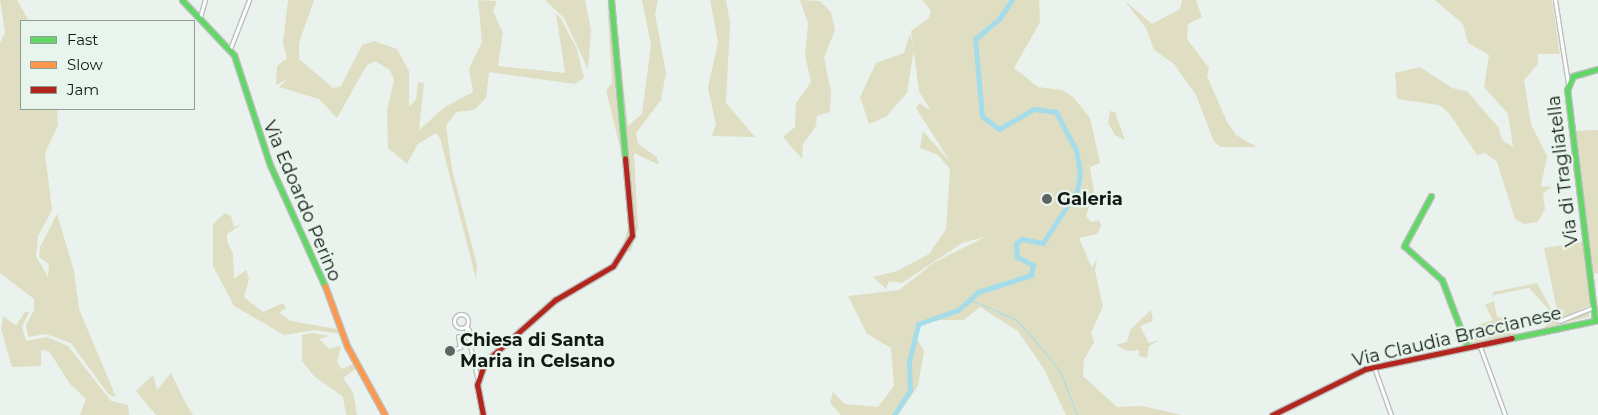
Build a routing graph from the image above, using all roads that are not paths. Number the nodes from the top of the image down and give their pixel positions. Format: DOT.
graph roads {
  1 [pos="182,0"];
  2 [pos="205,0"];
  3 [pos="249,0"];
  4 [pos="611,0"];
  5 [pos="1556,0"];
  6 [pos="200,17"];
  7 [pos="230,49"];
  8 [pos="1598,69"];
  9 [pos="1568,83"];
  10 [pos="1431,196"];
  11 [pos="1593,307"];
  12 [pos="1596,320"];
  13 [pos="1559,321"];
  14 [pos="467,327"];
  15 [pos="458,333"];
  16 [pos="1479,344"];
  17 [pos="1467,346"];
  18 [pos="455,349"];
  19 [pos="1374,367"];
  20 [pos="478,381"];
  21 [pos="384,415"];
  22 [pos="483,415"];
  23 [pos="1272,415"];
  24 [pos="1391,415"];
  25 [pos="1505,415"];
  1 -- 6 [label="street, Via Edoardo Perino"];
  2 -- 6 [label="street"];
  3 -- 7 [label="street"];
  4 -- 20 [label="street"];
  5 -- 9 [label="street"];
  6 -- 7 [label="street, Via Edoardo Perino"];
  7 -- 21 [label="street, Via Edoardo Perino"];
  8 -- 9 [label="street, Via di Tragliatella"];
  9 -- 11 [label="street, Via di Tragliatella"];
  10 -- 17 [label="street"];
  11 -- 12 [label="street, Via di Tragliatella"];
  11 -- 13 [label="street"];
  12 -- 16 [label="street, Via Claudia Braccianese"];
  14 -- 15 [label="street"];
  14 -- 15 [label="street"];
  14 -- 20 [label="street"];
  15 -- 18 [label="street"];
  16 -- 17 [label="street, Via Claudia Braccianese"];
  16 -- 25 [label="street"];
  17 -- 19 [label="street, Via Claudia Braccianese"];
  19 -- 23 [label="street, Via Claudia Braccianese"];
  19 -- 24 [label="street"];
  20 -- 22 [label="street"];
}
